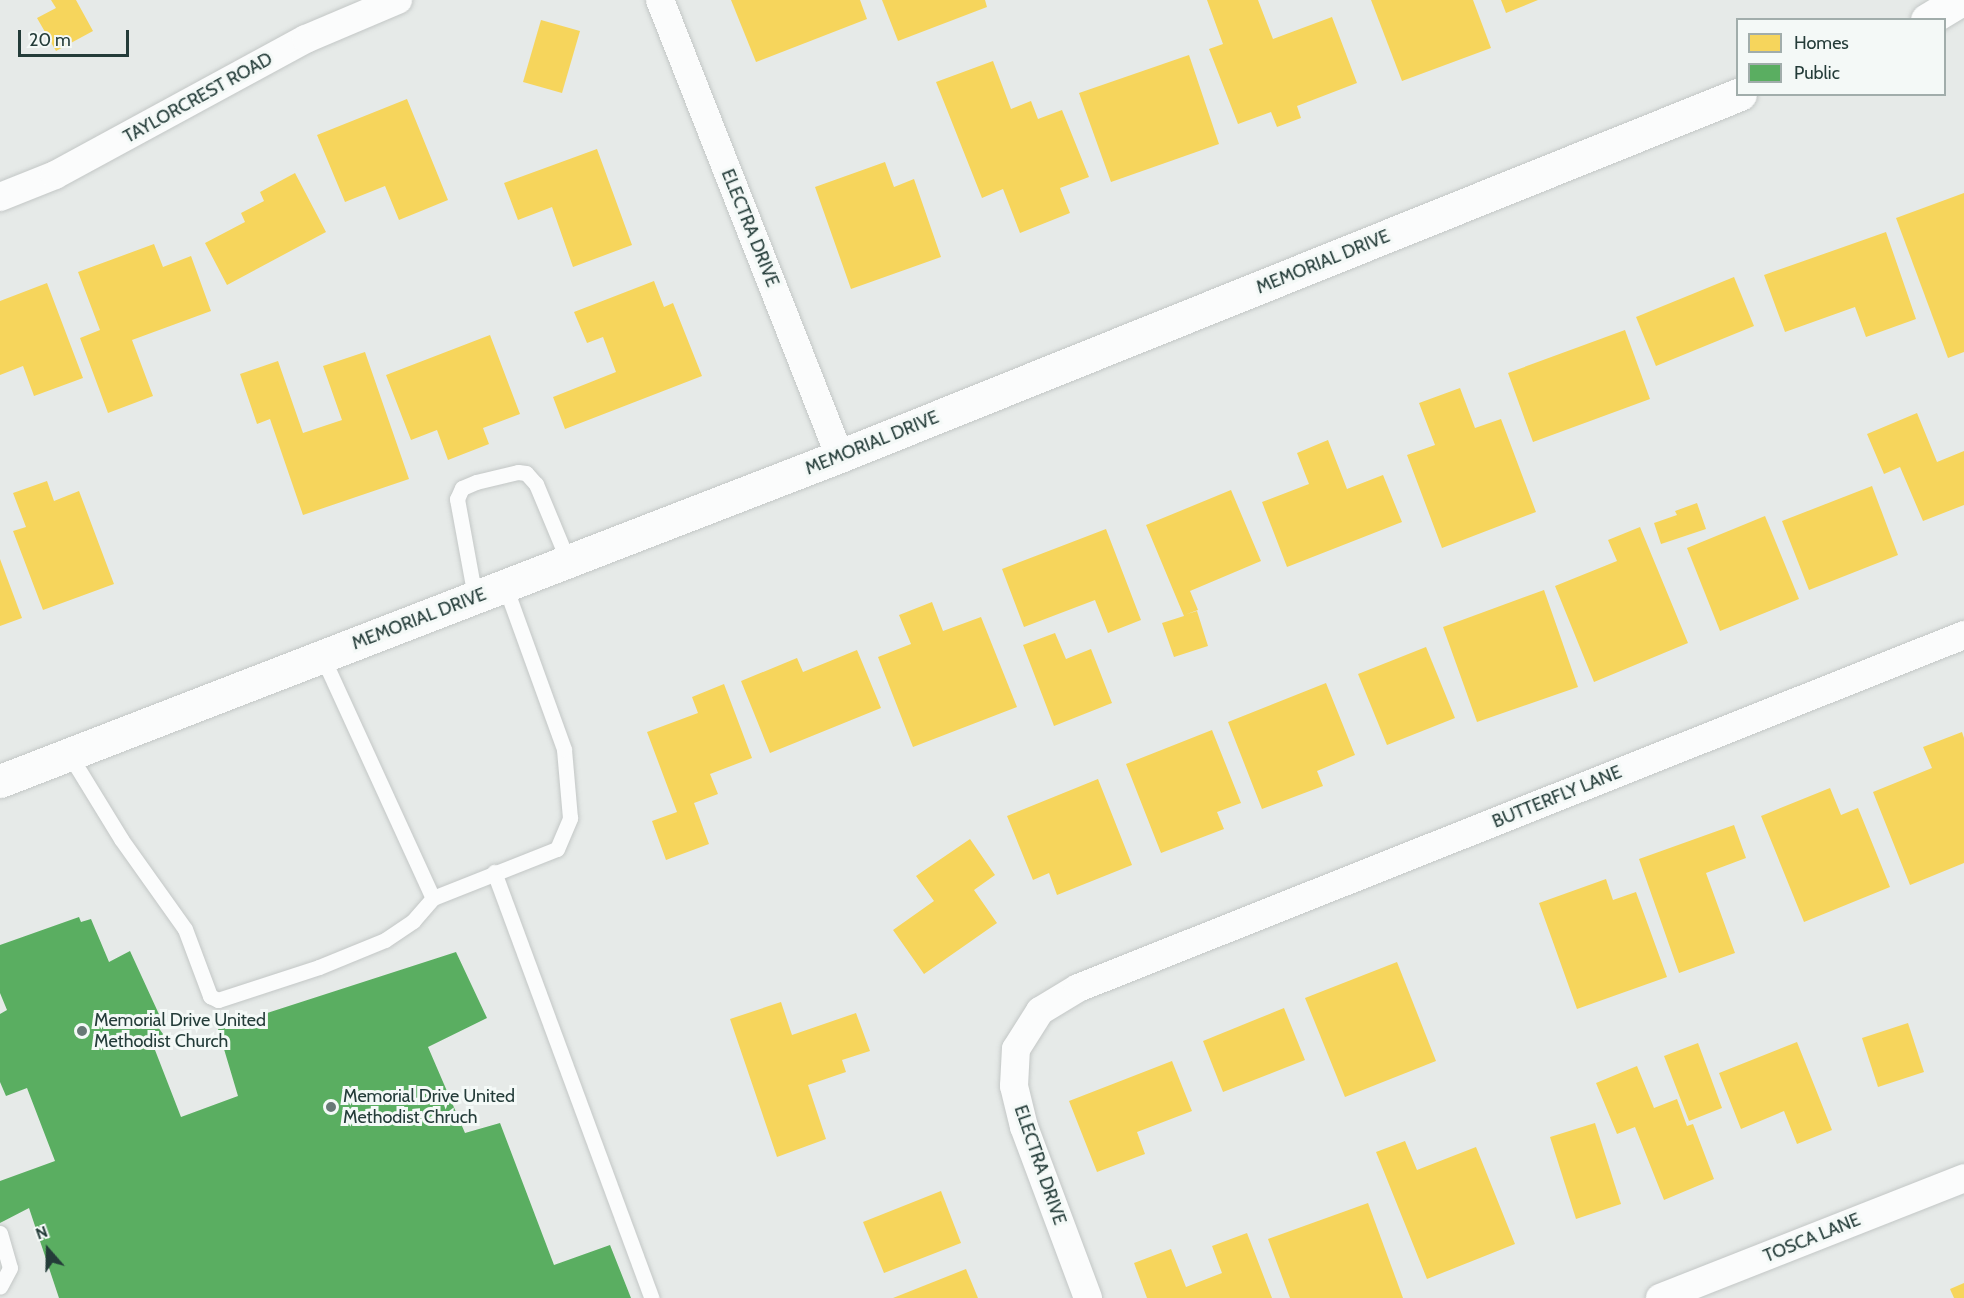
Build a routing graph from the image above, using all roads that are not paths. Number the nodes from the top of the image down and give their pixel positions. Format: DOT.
graph roads {
  1 [pos="398,0"];
  2 [pos="660,0"];
  3 [pos="1960,0"];
  4 [pos="1964,11"];
  5 [pos="1929,18"];
  6 [pos="1932,18"];
  7 [pos="1736,96"];
  8 [pos="0,196"];
  9 [pos="840,456"];
  10 [pos="568,561"];
  11 [pos="490,592"];
  12 [pos="1964,635"];
  13 [pos="322,656"];
  14 [pos="69,754"];
  15 [pos="0,781"];
  16 [pos="494,872"];
  17 [pos="433,898"];
  18 [pos="1149,959"];
  19 [pos="1964,1178"];
  20 [pos="0,1233"];
  21 [pos="0,1287"];
  22 [pos="652,1298"];
  23 [pos="1088,1298"];
  24 [pos="1660,1298"];
  1 -- 8 [label="street, TAYLORCREST ROAD"];
  2 -- 9 [label="street, ELECTRA DRIVE"];
  3 -- 5 [label="main road"];
  4 -- 6 [label="main road"];
  7 -- 9 [label="main road, MEMORIAL DRIVE"];
  9 -- 10 [label="main road, MEMORIAL DRIVE"];
  10 -- 11 [label="main road, MEMORIAL DRIVE"];
  10 -- 11 [label="lane"];
  11 -- 13 [label="main road, MEMORIAL DRIVE"];
  11 -- 16 [label="lane"];
  12 -- 18 [label="street, BUTTERFLY LANE"];
  13 -- 14 [label="main road, MEMORIAL DRIVE"];
  13 -- 17 [label="lane"];
  14 -- 15 [label="main road, MEMORIAL DRIVE"];
  14 -- 17 [label="lane"];
  16 -- 17 [label="lane"];
  16 -- 22 [label="lane"];
  18 -- 23 [label="street, ELECTRA DRIVE"];
  19 -- 24 [label="street, TOSCA LANE"];
  20 -- 21 [label="lane"];
}
